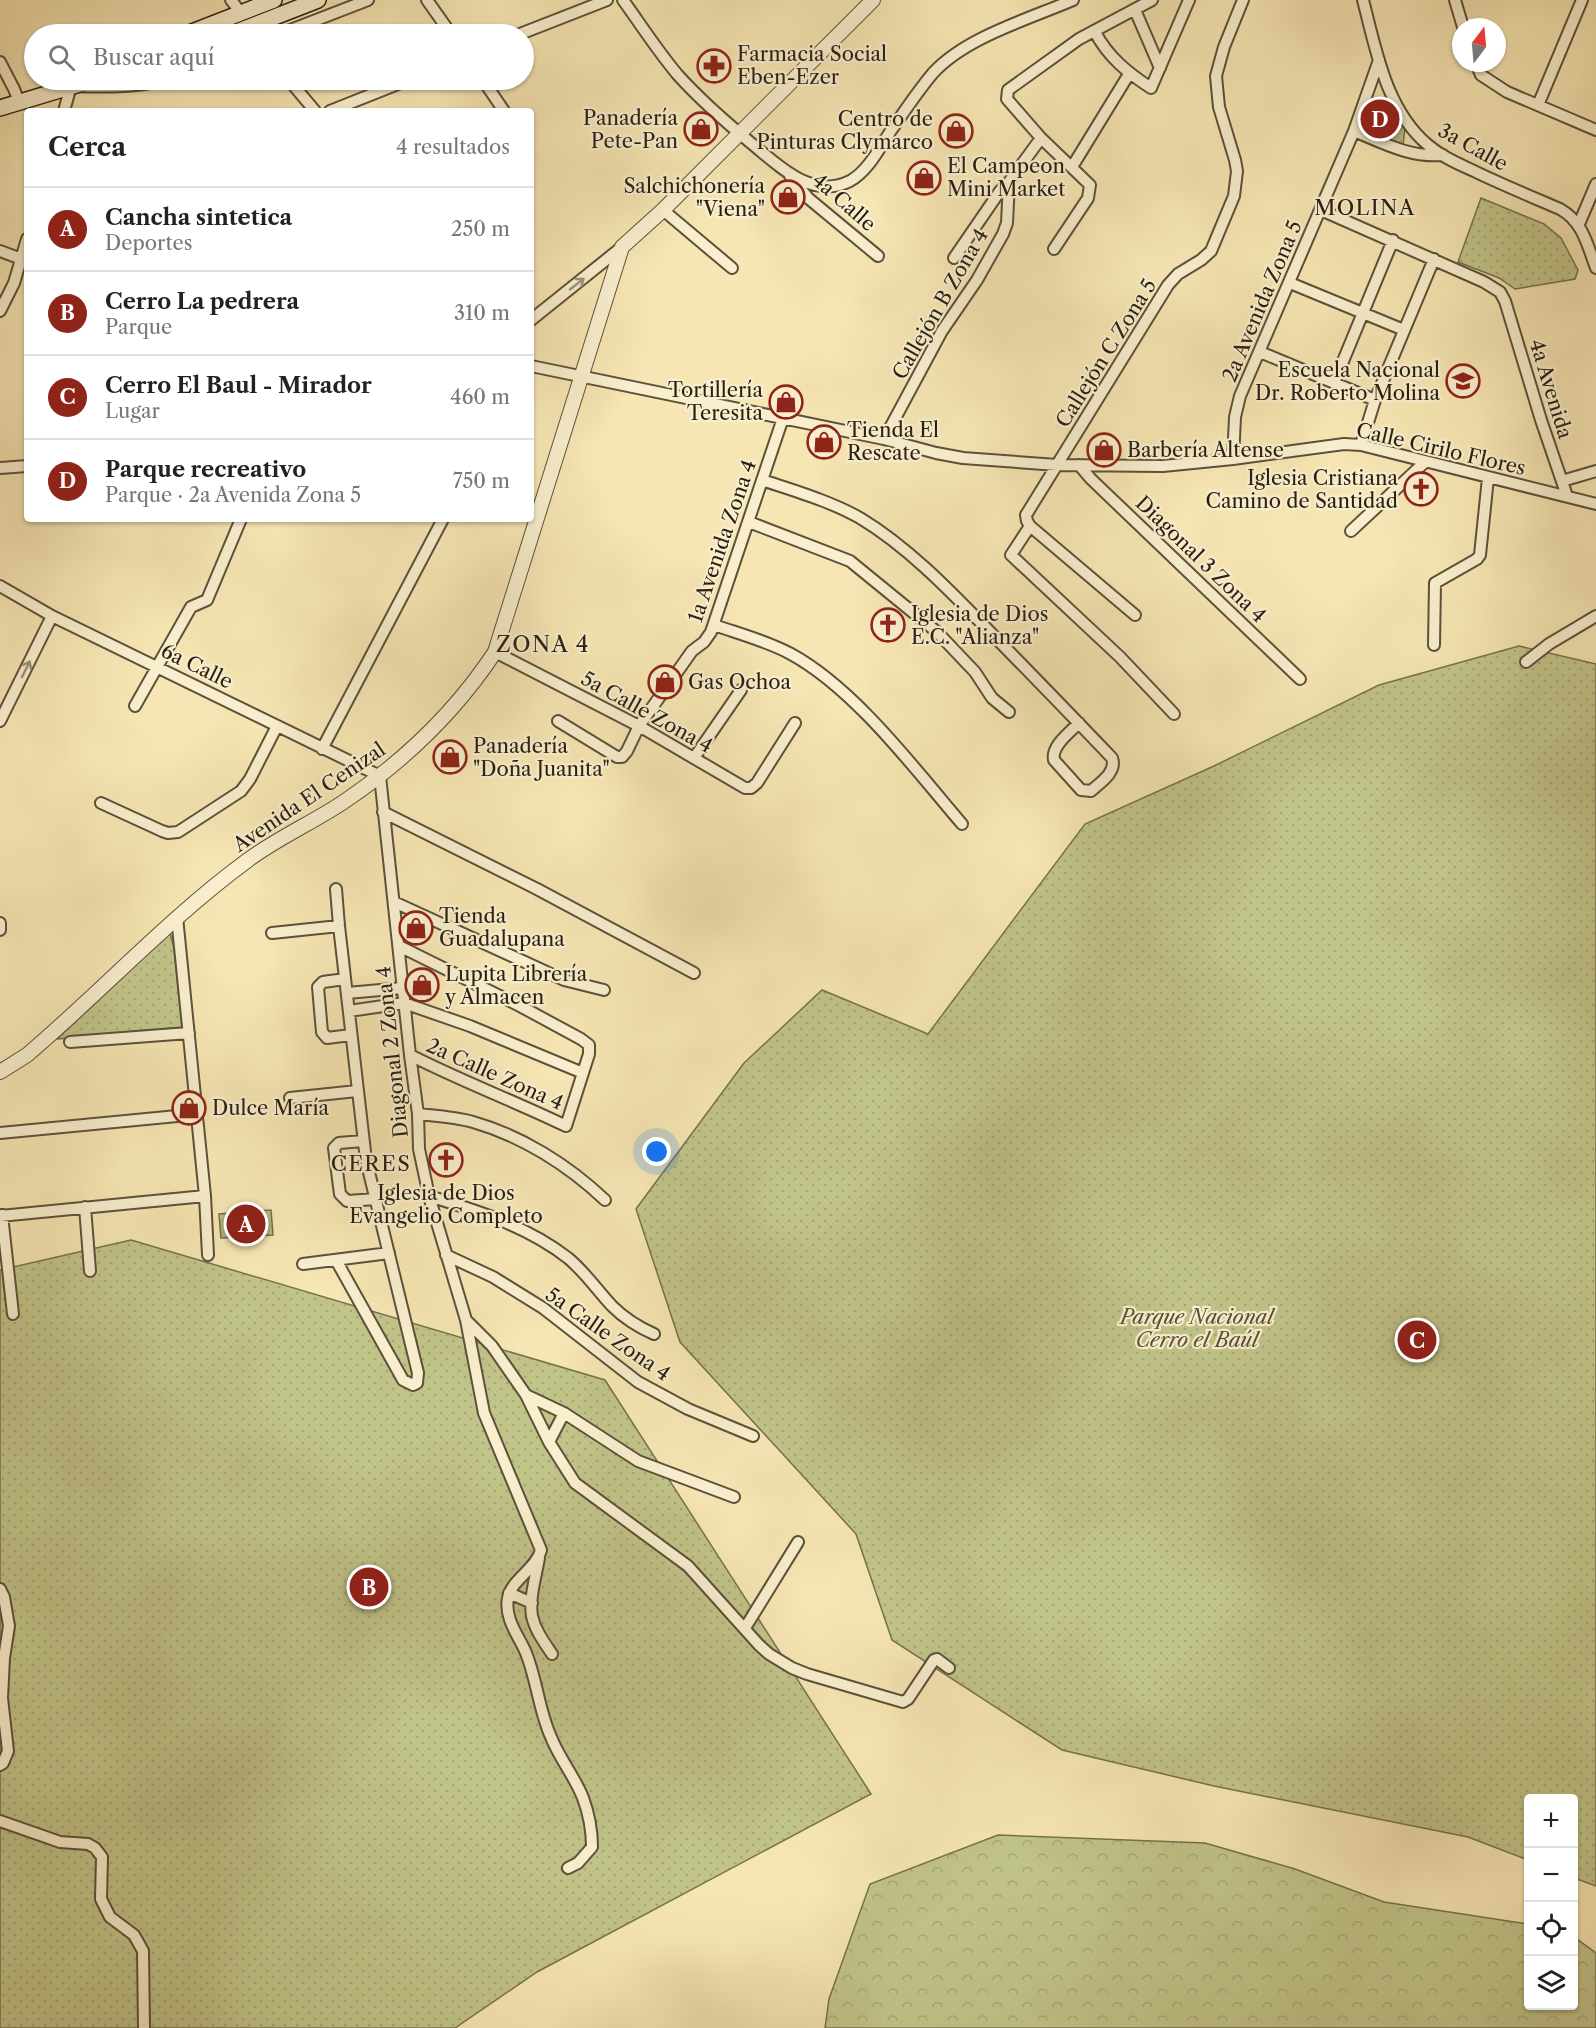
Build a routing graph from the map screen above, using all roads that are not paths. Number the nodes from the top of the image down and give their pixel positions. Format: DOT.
graph roads {
  1 [pos="231,0"];
  2 [pos="274,0"];
  3 [pos="318,0"];
  4 [pos="368,0"];
  5 [pos="427,0"];
  6 [pos="607,0"];
  7 [pos="623,0"];
  8 [pos="873,0"];
  9 [pos="1073,0"];
  10 [pos="1152,0"];
  11 [pos="1189,0"];
  12 [pos="1242,0"];
  13 [pos="1363,0"];
  14 [pos="1455,0"];
  15 [pos="1582,0"];
  16 [pos="1136,10"];
  17 [pos="241,13"];
  18 [pos="1460,18"];
  19 [pos="213,24"];
  20 [pos="257,24"];
  21 [pos="306,24"];
  22 [pos="445,24"];
  23 [pos="534,29"];
  24 [pos="1095,32"];
  25 [pos="1378,60"];
  26 [pos="0,62"];
  27 [pos="1160,68"];
  28 [pos="1480,72"];
  29 [pos="1129,74"];
  30 [pos="58,90"];
  31 [pos="70,90"];
  32 [pos="297,90"];
  33 [pos="383,90"];
  34 [pos="490,90"];
  35 [pos="19,102"];
  36 [pos="1538,105"];
  37 [pos="0,108"];
  38 [pos="65,108"];
  39 [pos="312,108"];
  40 [pos="338,108"];
  41 [pos="502,108"];
  42 [pos="1596,130"];
  43 [pos="1354,131"];
  44 [pos="739,134"];
  45 [pos="1041,138"];
  46 [pos="1443,155"];
  47 [pos="1072,167"];
  48 [pos="788,174"];
  49 [pos="1009,182"];
  50 [pos="1596,184"];
  51 [pos="663,210"];
  52 [pos="1321,210"];
  53 [pos="1579,224"];
  54 [pos="1393,240"];
  55 [pos="622,247"];
  56 [pos="1054,249"];
  57 [pos="0,251"];
  58 [pos="878,256"];
  59 [pos="954,258"];
  60 [pos="1434,259"];
  61 [pos="24,260"];
  62 [pos="732,268"];
  63 [pos="1596,268"];
  64 [pos="1290,283"];
  65 [pos="0,311"];
  66 [pos="1363,313"];
  67 [pos="534,318"];
  68 [pos="1404,330"];
  69 [pos="1260,352"];
  70 [pos="534,367"];
  71 [pos="581,378"];
  72 [pos="1334,383"];
  73 [pos="1375,399"];
  74 [pos="783,418"];
  75 [pos="884,439"];
  76 [pos="1360,445"];
  77 [pos="1233,459"];
  78 [pos="1425,462"];
  79 [pos="1057,465"];
  80 [pos="1079,465"];
  81 [pos="24,466"];
  82 [pos="0,468"];
  83 [pos="1596,471"];
  84 [pos="1488,478"];
  85 [pos="762,480"];
  86 [pos="1562,481"];
  87 [pos="1567,496"];
  88 [pos="1596,504"];
  89 [pos="534,516"];
  90 [pos="241,522"];
  91 [pos="441,522"];
  92 [pos="532,522"];
  93 [pos="749,522"];
  94 [pos="1028,522"];
  95 [pos="1351,531"];
  96 [pos="0,586"];
  97 [pos="1135,615"];
  98 [pos="51,616"];
  99 [pos="1596,616"];
  100 [pos="714,625"];
  101 [pos="1434,645"];
  102 [pos="495,652"];
  103 [pos="1526,662"];
  104 [pos="157,666"];
  105 [pos="1299,679"];
  106 [pos="741,690"];
  107 [pos="135,706"];
  108 [pos="1009,712"];
  109 [pos="1174,714"];
  110 [pos="0,721"];
  111 [pos="558,721"];
  112 [pos="795,723"];
  113 [pos="1079,723"];
  114 [pos="277,726"];
  115 [pos="639,726"];
  116 [pos="322,749"];
  117 [pos="693,758"];
  118 [pos="380,776"];
  119 [pos="101,804"];
  120 [pos="383,812"];
  121 [pos="962,824"];
  122 [pos="336,888"];
  123 [pos="394,902"];
  124 [pos="177,917"];
  125 [pos="339,926"];
  126 [pos="272,933"];
  127 [pos="399,946"];
  128 [pos="694,973"];
  129 [pos="345,979"];
  130 [pos="403,988"];
  131 [pos="604,990"];
  132 [pos="347,993"];
  133 [pos="404,1003"];
  134 [pos="349,1011"];
  135 [pos="189,1033"];
  136 [pos="351,1035"];
  137 [pos="70,1042"];
  138 [pos="410,1055"];
  139 [pos="0,1072"];
  140 [pos="583,1073"];
  141 [pos="357,1091"];
  142 [pos="290,1098"];
  143 [pos="198,1114"];
  144 [pos="418,1114"];
  145 [pos="0,1133"];
  146 [pos="363,1141"];
  147 [pos="205,1196"];
  148 [pos="429,1196"];
  149 [pos="376,1199"];
  150 [pos="605,1200"];
  151 [pos="85,1207"];
  152 [pos="1,1215"];
  153 [pos="389,1253"];
  154 [pos="208,1255"];
  155 [pos="446,1255"];
  156 [pos="336,1260"];
  157 [pos="303,1264"];
  158 [pos="90,1271"];
  159 [pos="13,1314"];
  160 [pos="466,1320"];
  161 [pos="654,1334"];
  162 [pos="526,1395"];
  163 [pos="564,1413"];
  164 [pos="753,1436"];
  165 [pos="549,1442"];
  166 [pos="735,1497"];
  167 [pos="798,1542"];
  168 [pos="539,1558"];
  169 [pos="0,1588"];
  170 [pos="510,1593"];
  171 [pos="532,1603"];
  172 [pos="745,1628"];
  173 [pos="552,1654"];
  174 [pos="949,1668"];
  175 [pos="0,1766"];
  176 [pos="0,1821"];
  177 [pos="568,1868"];
  178 [pos="144,2028"];
  1 -- 17 [label="street"];
  2 -- 17 [label="main road"];
  3 -- 20 [label="main road"];
  4 -- 21 [label="street"];
  5 -- 22 [label="street"];
  6 -- 23 [label="street"];
  7 -- 44 [label="street"];
  8 -- 44 [label="street"];
  9 -- 48 [label="street"];
  10 -- 16 [label="street"];
  11 -- 27 [label="street"];
  12 -- 79 [label="street, Callejón C Zona 5"];
  13 -- 25 [label="street, 3a Calle"];
  14 -- 18 [label="street"];
  15 -- 36 [label="street"];
  16 -- 24 [label="street"];
  16 -- 27 [label="street"];
  17 -- 19 [label="main road"];
  24 -- 29 [label="street"];
  24 -- 45 [label="street"];
  25 -- 43 [label="street, 2a Avenida Zona 5"];
  25 -- 46 [label="street, 3a Calle"];
  26 -- 35 [label="street"];
  27 -- 29 [label="street"];
  28 -- 36 [label="street"];
  29 -- 47 [label="street"];
  30 -- 35 [label="main road"];
  31 -- 38 [label="street"];
  32 -- 39 [label="street"];
  33 -- 40 [label="street"];
  34 -- 41 [label="street"];
  35 -- 37 [label="main road"];
  36 -- 42 [label="street"];
  43 -- 46 [label="street"];
  43 -- 52 [label="street, 2a Avenida Zona 5"];
  44 -- 48 [label="street"];
  44 -- 51 [label="street"];
  45 -- 47 [label="street"];
  45 -- 49 [label="street"];
  46 -- 53 [label="street, 3a Calle"];
  47 -- 56 [label="street"];
  48 -- 58 [label="street, 4a Calle"];
  49 -- 59 [label="street"];
  49 -- 75 [label="street, Callejón B Zona 4"];
  50 -- 53 [label="street"];
  51 -- 55 [label="street"];
  51 -- 62 [label="street"];
  52 -- 54 [label="street"];
  52 -- 64 [label="street, 2a Avenida Zona 5"];
  53 -- 63 [label="street"];
  54 -- 60 [label="street"];
  54 -- 66 [label="street"];
  67 -- 55 [label="street, one-way"];
  55 -- 71 [label="street, Avenida El Cenizal"];
  57 -- 61 [label="street"];
  60 -- 68 [label="street"];
  60 -- 86 [label="street, 4a Avenida"];
  61 -- 65 [label="street"];
  64 -- 66 [label="street"];
  64 -- 69 [label="street, 2a Avenida Zona 5"];
  66 -- 68 [label="street"];
  66 -- 72 [label="street"];
  68 -- 73 [label="street"];
  69 -- 72 [label="street"];
  69 -- 77 [label="street, 2a Avenida Zona 5"];
  70 -- 71 [label="street, Calle Cirilo Flores"];
  71 -- 74 [label="street, Calle Cirilo Flores"];
  71 -- 89 [label="street, Avenida El Cenizal"];
  72 -- 73 [label="street"];
  73 -- 76 [label="street"];
  74 -- 75 [label="street, Calle Cirilo Flores"];
  74 -- 85 [label="street, 1a Avenida Zona 4"];
  75 -- 79 [label="street, Calle Cirilo Flores"];
  76 -- 77 [label="street, Calle Cirilo Flores"];
  76 -- 78 [label="street, Calle Cirilo Flores"];
  77 -- 80 [label="street, Calle Cirilo Flores"];
  78 -- 84 [label="street, Calle Cirilo Flores"];
  78 -- 95 [label="street"];
  79 -- 80 [label="street, Calle Cirilo Flores"];
  79 -- 94 [label="street, Callejón C Zona 5"];
  80 -- 105 [label="street, Diagonal 3 Zona 4"];
  81 -- 82 [label="street"];
  83 -- 86 [label="street"];
  84 -- 87 [label="street, Calle Cirilo Flores"];
  84 -- 101 [label="street"];
  85 -- 93 [label="street, 1a Avenida Zona 4"];
  85 -- 113 [label="street"];
  86 -- 87 [label="street, 4a Avenida"];
  87 -- 88 [label="street, Calle Cirilo Flores"];
  90 -- 104 [label="street"];
  91 -- 116 [label="street"];
  92 -- 102 [label="street, Avenida El Cenizal"];
  93 -- 100 [label="street, 1a Avenida Zona 4"];
  93 -- 108 [label="street"];
  94 -- 97 [label="street"];
  94 -- 109 [label="street, Callejón C Zona 5"];
  96 -- 98 [label="street, 6a Calle"];
  98 -- 104 [label="street, 6a Calle"];
  110 -- 98 [label="street, one-way"];
  99 -- 103 [label="street"];
  100 -- 115 [label="street, 1a Avenida Zona 4"];
  100 -- 121 [label="street"];
  102 -- 115 [label="street, 5a Calle Zona 4"];
  102 -- 118 [label="street, Avenida El Cenizal"];
  104 -- 107 [label="street"];
  104 -- 114 [label="street, 6a Calle"];
  106 -- 117 [label="street"];
  111 -- 115 [label="street, 1a Avenida Zona 4"];
  112 -- 117 [label="street, 5a Calle Zona 4"];
  113 -- 113 [label="street"];
  114 -- 116 [label="street, 6a Calle"];
  114 -- 119 [label="street"];
  115 -- 117 [label="street, 5a Calle Zona 4"];
  116 -- 118 [label="street, 6a Calle"];
  118 -- 120 [label="street, Diagonal 2 Zona 4"];
  118 -- 124 [label="street, Avenida El Cenizal"];
  120 -- 123 [label="street, Diagonal 2 Zona 4"];
  120 -- 128 [label="street"];
  122 -- 125 [label="street"];
  123 -- 127 [label="street, Diagonal 2 Zona 4"];
  123 -- 131 [label="street"];
  124 -- 135 [label="street"];
  124 -- 139 [label="street, Avenida El Cenizal"];
  125 -- 126 [label="street"];
  125 -- 129 [label="street"];
  127 -- 130 [label="street, Diagonal 2 Zona 4"];
  127 -- 140 [label="street"];
  129 -- 132 [label="street"];
  129 -- 136 [label="street"];
  130 -- 132 [label="street"];
  130 -- 133 [label="street, Diagonal 2 Zona 4"];
  132 -- 134 [label="street"];
  133 -- 134 [label="street"];
  133 -- 138 [label="street, Diagonal 2 Zona 4"];
  133 -- 140 [label="street"];
  134 -- 136 [label="street"];
  135 -- 137 [label="street"];
  135 -- 143 [label="street"];
  136 -- 141 [label="street"];
  138 -- 140 [label="street, 2a Calle Zona 4"];
  138 -- 144 [label="street, Diagonal 2 Zona 4"];
  141 -- 142 [label="street"];
  141 -- 146 [label="street"];
  143 -- 145 [label="street"];
  143 -- 147 [label="street"];
  144 -- 148 [label="street, Diagonal 2 Zona 4"];
  144 -- 150 [label="street"];
  146 -- 149 [label="street"];
  146 -- 149 [label="street"];
  147 -- 151 [label="street"];
  147 -- 154 [label="street"];
  148 -- 155 [label="street, Diagonal 2 Zona 4"];
  148 -- 161 [label="street"];
  149 -- 153 [label="street"];
  151 -- 152 [label="street"];
  151 -- 158 [label="street"];
  152 -- 159 [label="street"];
  153 -- 156 [label="street"];
  153 -- 156 [label="street"];
  155 -- 160 [label="street, Diagonal 2 Zona 4"];
  155 -- 164 [label="street, 5a Calle Zona 4"];
  156 -- 157 [label="street"];
  160 -- 162 [label="street"];
  160 -- 168 [label="street, Diagonal 2 Zona 4"];
  162 -- 163 [label="street"];
  162 -- 165 [label="street"];
  163 -- 165 [label="street"];
  163 -- 166 [label="street"];
  165 -- 172 [label="street"];
  167 -- 172 [label="street"];
  168 -- 170 [label="street"];
  168 -- 171 [label="street, Diagonal 2 Zona 4"];
  169 -- 175 [label="street"];
  170 -- 171 [label="street"];
  170 -- 177 [label="street"];
  171 -- 173 [label="street, Diagonal 2 Zona 4"];
  172 -- 174 [label="street"];
  176 -- 178 [label="street"];
}
